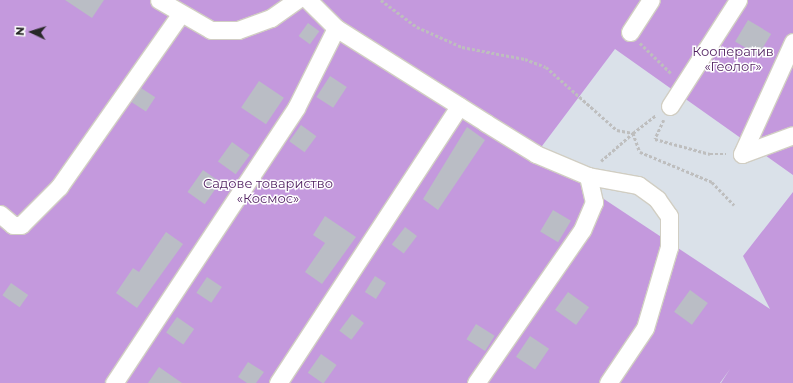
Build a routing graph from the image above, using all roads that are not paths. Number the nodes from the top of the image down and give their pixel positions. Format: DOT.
graph roads {
  1 [pos="159,0"];
  2 [pos="297,0"];
  3 [pos="308,0"];
  4 [pos="651,0"];
  5 [pos="738,0"];
  6 [pos="180,15"];
  7 [pos="336,28"];
  8 [pos="630,32"];
  9 [pos="793,42"];
  10 [pos="459,106"];
  11 [pos="670,106"];
  12 [pos="793,135"];
  13 [pos="588,176"];
  14 [pos="0,214"];
  15 [pos="114,383"];
  16 [pos="278,383"];
  17 [pos="476,383"];
  18 [pos="608,383"];
  1 -- 6 [label="street"];
  2 -- 6 [label="street"];
  3 -- 7 [label="street"];
  4 -- 8 [label="street"];
  5 -- 11 [label="street"];
  6 -- 14 [label="street"];
  7 -- 10 [label="street"];
  7 -- 15 [label="street"];
  9 -- 12 [label="street"];
  10 -- 13 [label="street"];
  10 -- 16 [label="street"];
  13 -- 17 [label="street"];
  13 -- 18 [label="street"];
}
